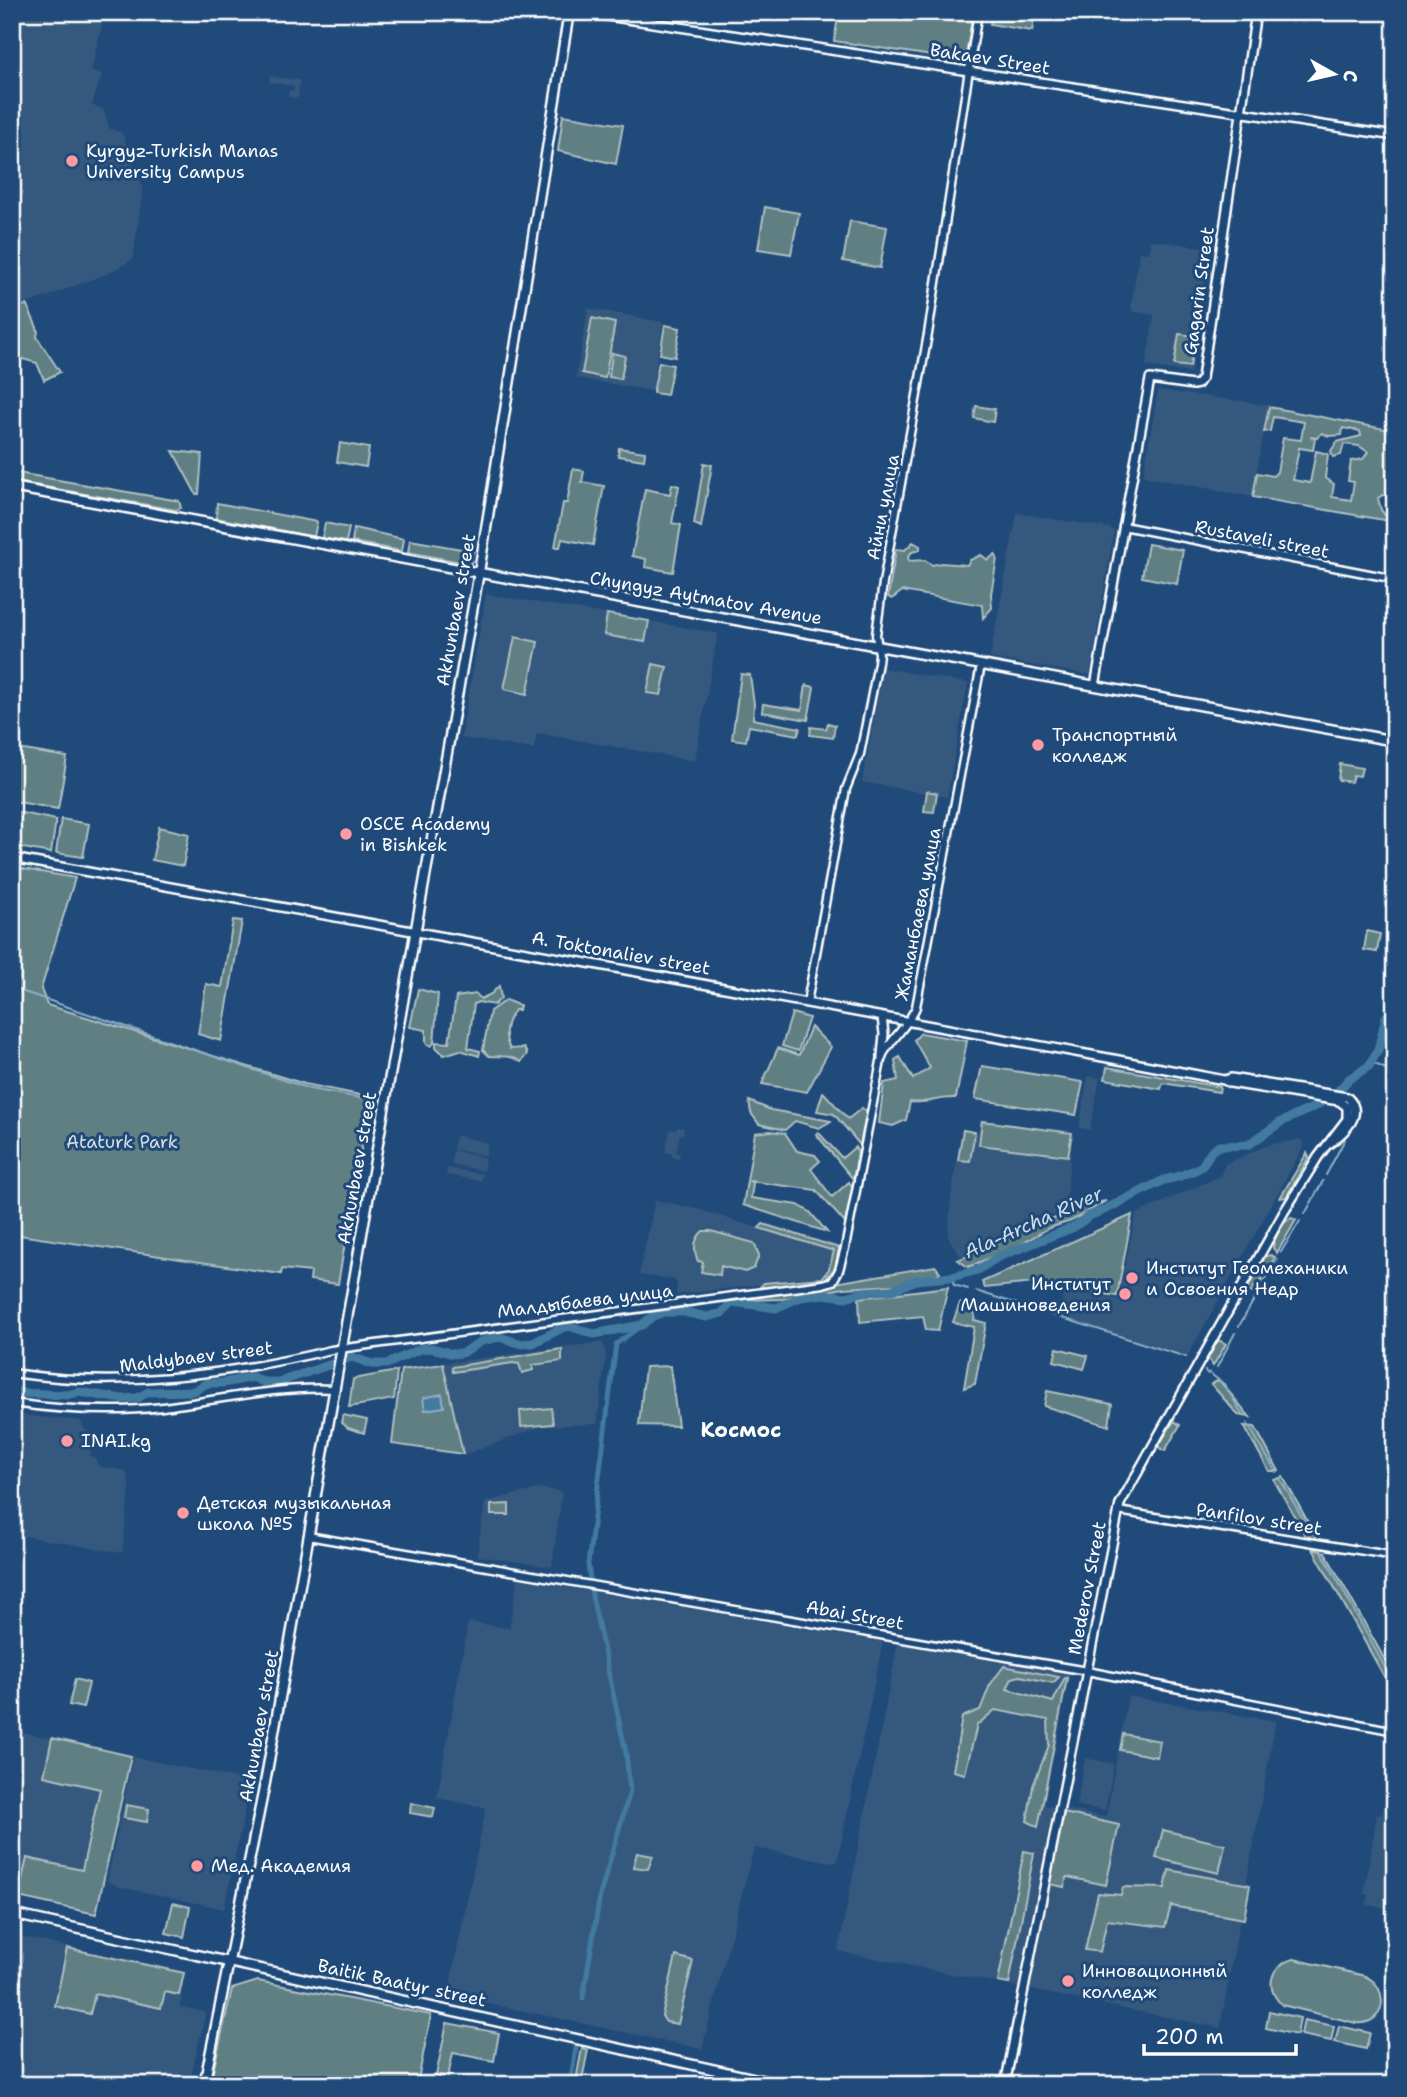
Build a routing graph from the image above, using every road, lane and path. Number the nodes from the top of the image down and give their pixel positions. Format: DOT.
graph roads {
  1 [pos="569,12"];
  2 [pos="581,12"];
  3 [pos="978,12"];
  4 [pos="1256,12"];
  5 [pos="969,72"];
  6 [pos="1241,114"];
  7 [pos="1395,136"];
  8 [pos="12,486"];
  9 [pos="1123,526"];
  10 [pos="479,572"];
  11 [pos="1395,579"];
  12 [pos="877,646"];
  13 [pos="981,664"];
  14 [pos="1095,685"];
  15 [pos="1395,741"];
  16 [pos="12,858"];
  17 [pos="416,932"];
  18 [pos="807,1003"];
  19 [pos="882,1017"];
  20 [pos="909,1021"];
  21 [pos="882,1056"];
  22 [pos="1348,1102"];
  23 [pos="834,1281"];
  24 [pos="340,1352"];
  25 [pos="12,1373"];
  26 [pos="334,1389"];
  27 [pos="12,1403"];
  28 [pos="1118,1511"];
  29 [pos="308,1536"];
  30 [pos="1395,1556"];
  31 [pos="1087,1671"];
  32 [pos="1395,1731"];
  33 [pos="12,1914"];
  34 [pos="229,1962"];
  35 [pos="204,2085"];
  36 [pos="784,2085"];
  37 [pos="1005,2085"];
  1 -- 10 [label="main road, Akhunbaev street"];
  2 -- 5 [label="main road, Bakaev Street"];
  3 -- 5 [label="street, Айни улица"];
  4 -- 6 [label="main road, Gagarin Street"];
  5 -- 6 [label="main road, Bakaev Street"];
  5 -- 12 [label="street, Айни улица"];
  6 -- 7 [label="main road, Bakaev Street"];
  6 -- 9 [label="main road, Gagarin Street"];
  8 -- 10 [label="main road, Chyngyz Aytmatov Avenue"];
  9 -- 11 [label="street, Rustaveli street"];
  9 -- 14 [label="main road, Gagarin Street"];
  10 -- 12 [label="main road, Chyngyz Aytmatov Avenue"];
  10 -- 17 [label="main road, Akhunbaev street"];
  12 -- 13 [label="main road, Chyngyz Aytmatov Avenue"];
  12 -- 18 [label="street, Айни улица"];
  13 -- 14 [label="main road, Chyngyz Aytmatov Avenue"];
  13 -- 20 [label="street, Жаманбаева улица"];
  14 -- 15 [label="main road, Chyngyz Aytmatov Avenue"];
  16 -- 17 [label="main road, A. Toktonaliev street"];
  17 -- 18 [label="main road, A. Toktonaliev street"];
  17 -- 24 [label="main road, Akhunbaev street"];
  18 -- 19 [label="main road, A. Toktonaliev street"];
  19 -- 20 [label="main road, A. Toktonaliev street"];
  19 -- 21 [label="main road"];
  20 -- 21 [label="street, Жаманбаева улица"];
  20 -- 22 [label="main road, A. Toktonaliev street"];
  21 -- 23 [label="street, Жаманбаева улица"];
  22 -- 28 [label="main road, Mederov Street"];
  23 -- 24 [label="street, Малдыбаева улица"];
  24 -- 25 [label="street, Maldybaev street"];
  24 -- 26 [label="main road, Akhunbaev street"];
  26 -- 27 [label="street"];
  26 -- 29 [label="main road, Akhunbaev street"];
  28 -- 30 [label="street, Panfilov street"];
  28 -- 31 [label="main road, Mederov Street"];
  29 -- 31 [label="street, Abai Street"];
  29 -- 34 [label="main road, Akhunbaev street"];
  31 -- 32 [label="street, Abai Street"];
  31 -- 37 [label="main road, Mederov Street"];
  33 -- 34 [label="main road, Baitik Baatyr street"];
  34 -- 35 [label="main road, Akhunbaev street"];
  34 -- 36 [label="main road, Baitik Baatyr street"];
}
